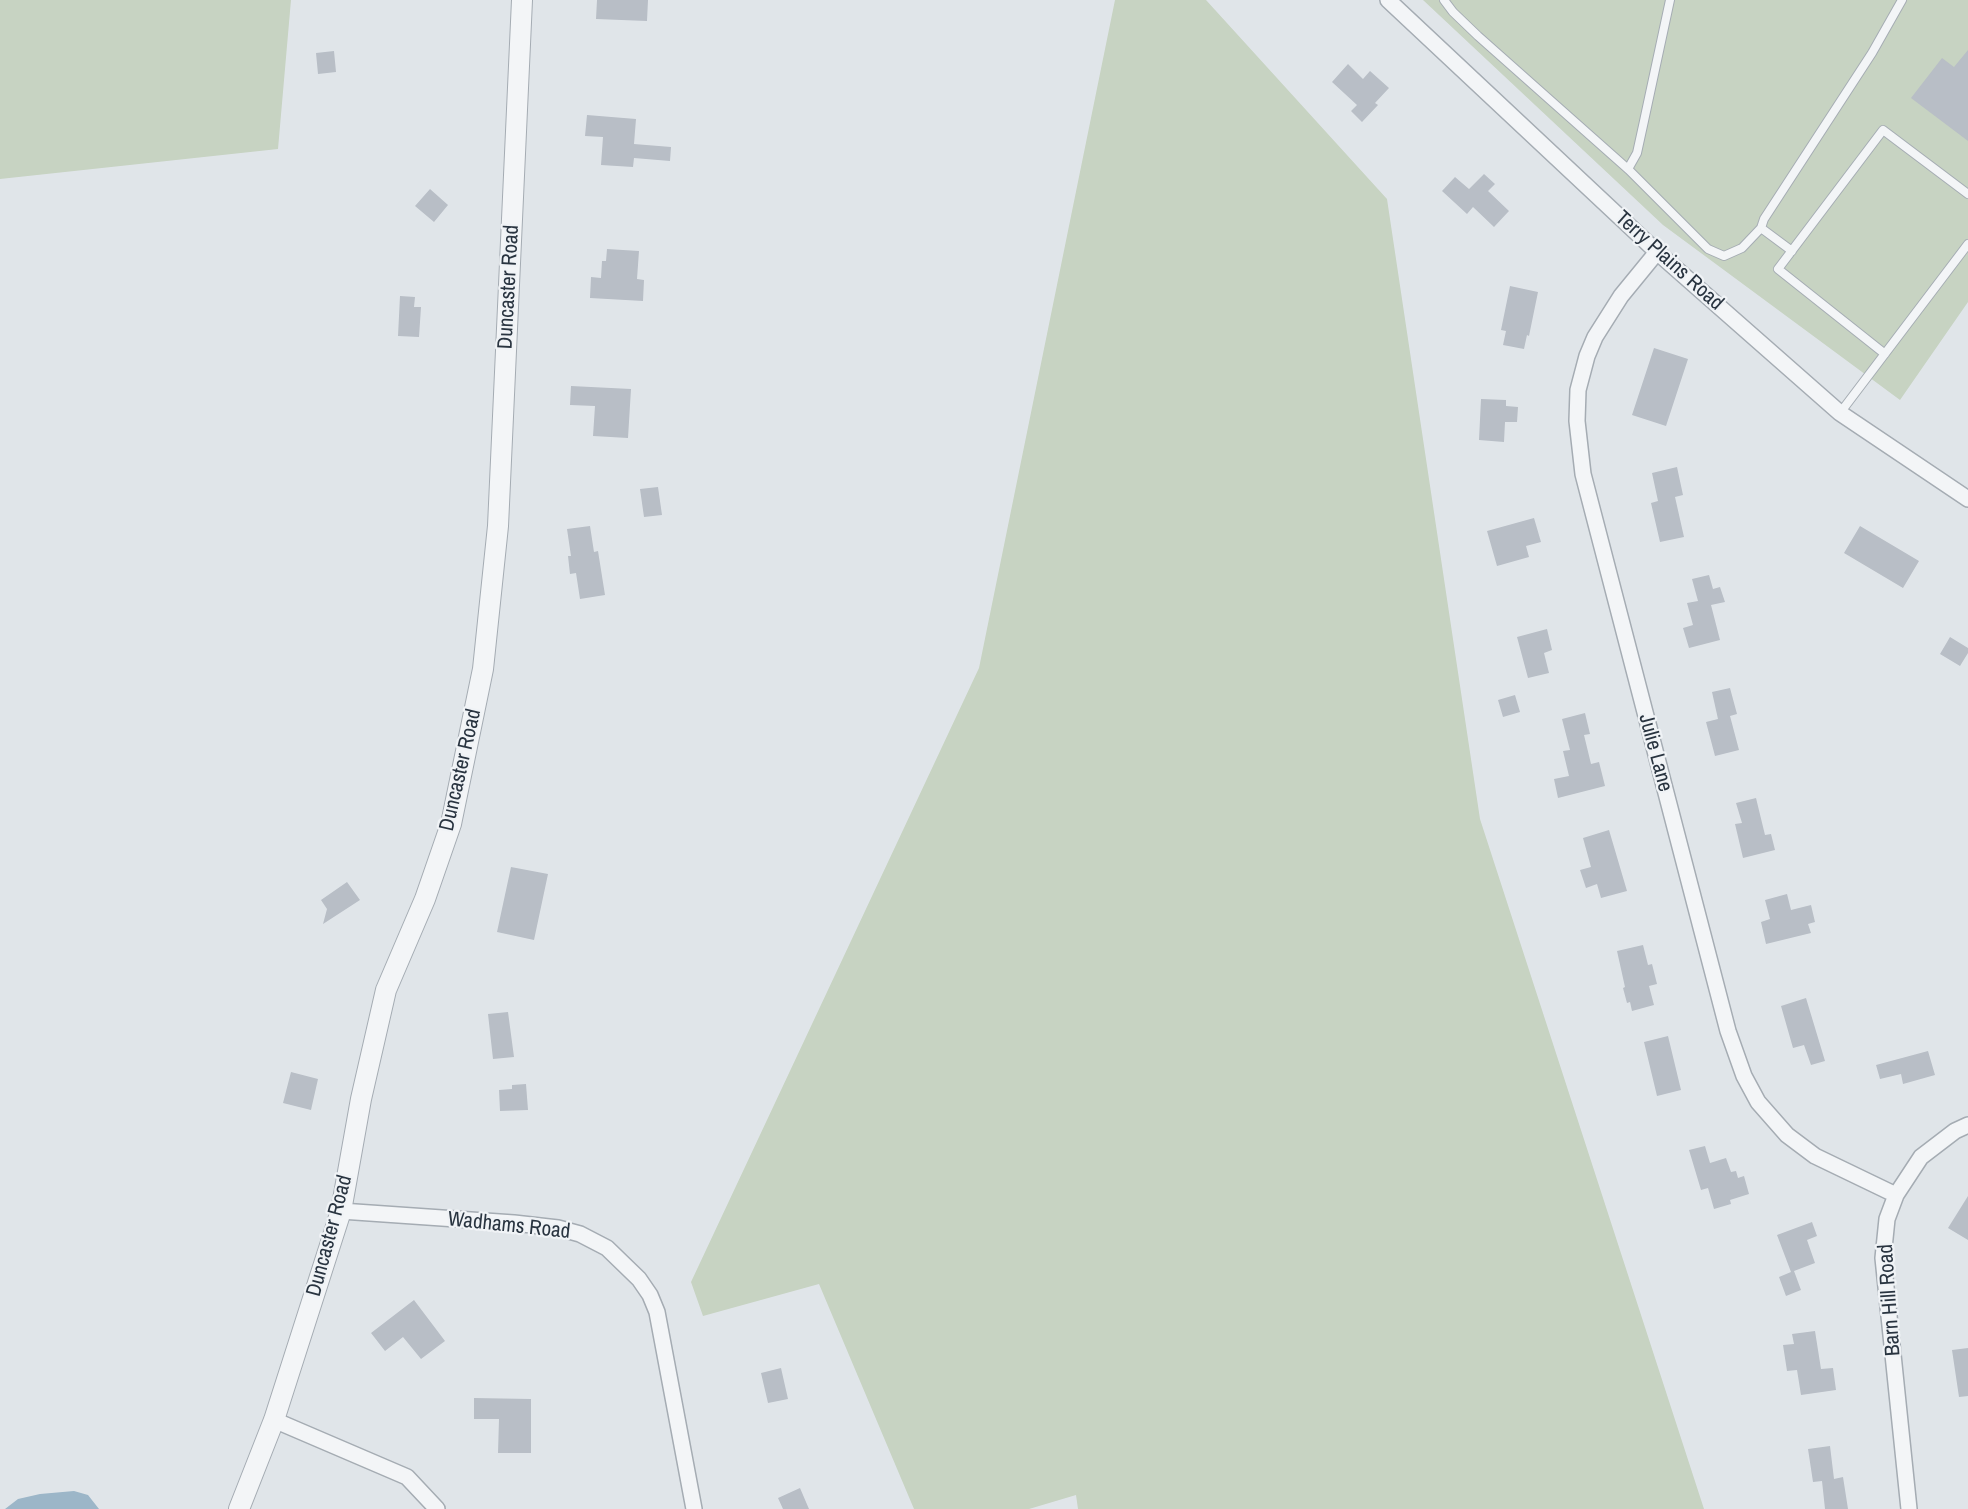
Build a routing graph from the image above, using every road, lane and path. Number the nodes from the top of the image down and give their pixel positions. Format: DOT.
graph roads {
  1 [pos="522,0"];
  2 [pos="1388,0"];
  3 [pos="1444,0"];
  4 [pos="1670,0"];
  5 [pos="1902,0"];
  6 [pos="1628,169"];
  7 [pos="1968,194"];
  8 [pos="1761,228"];
  9 [pos="1968,244"];
  10 [pos="1792,251"];
  11 [pos="1657,252"];
  12 [pos="1885,354"];
  13 [pos="1840,413"];
  14 [pos="1968,499"];
  15 [pos="1968,1125"];
  16 [pos="1896,1196"];
  17 [pos="341,1211"];
  18 [pos="274,1420"];
  19 [pos="239,1509"];
  20 [pos="437,1509"];
  21 [pos="694,1509"];
  22 [pos="1910,1509"];
  1 -- 17 [label="street, Duncaster Road"];
  2 -- 11 [label="street, Terry Plains Road"];
  3 -- 6 [label="lane"];
  4 -- 6 [label="lane"];
  5 -- 8 [label="lane"];
  6 -- 8 [label="lane"];
  7 -- 10 [label="lane"];
  8 -- 10 [label="lane"];
  9 -- 12 [label="lane"];
  10 -- 12 [label="lane"];
  11 -- 13 [label="street, Terry Plains Road"];
  11 -- 16 [label="street, Julie Lane"];
  12 -- 13 [label="lane"];
  13 -- 14 [label="street, Terry Plains Road"];
  15 -- 16 [label="street, Barn Hill Road"];
  16 -- 22 [label="street, Barn Hill Road"];
  17 -- 18 [label="street, Duncaster Road"];
  17 -- 21 [label="street, Wadhams Road"];
  18 -- 19 [label="street, Duncaster Road"];
  18 -- 20 [label="street"];
}
